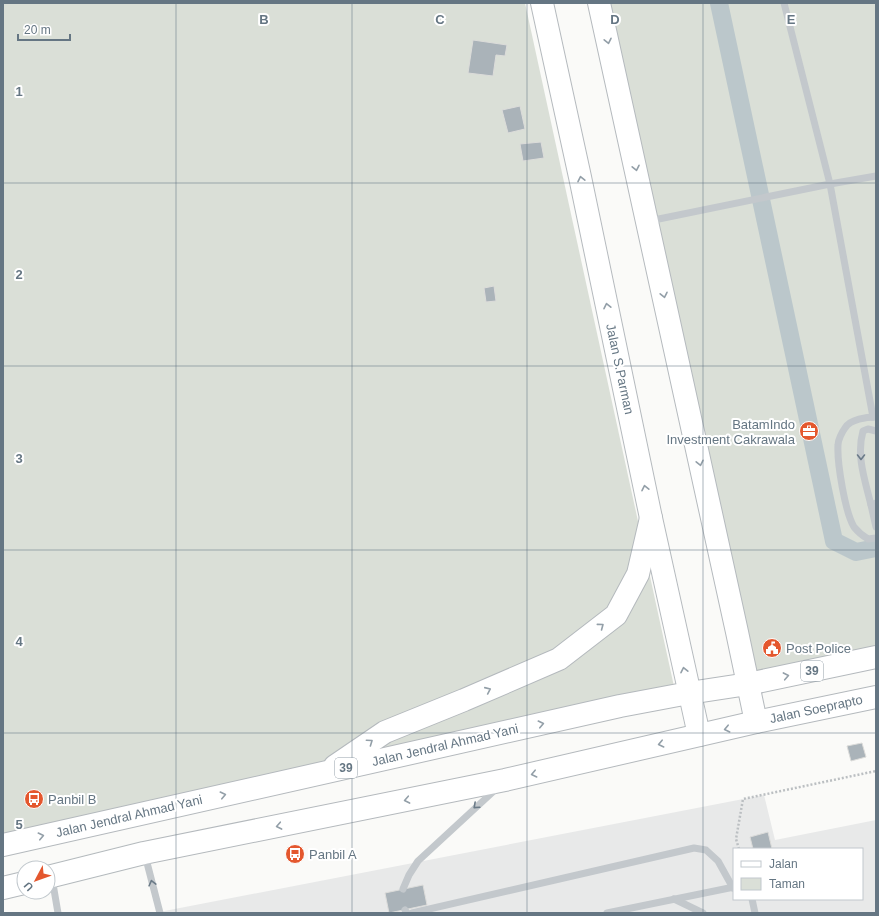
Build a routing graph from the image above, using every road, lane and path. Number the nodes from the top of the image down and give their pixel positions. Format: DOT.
graph roads {
  1 [pos="542,3"];
  2 [pos="599,3"];
  3 [pos="784,3"];
  4 [pos="876,176"];
  5 [pos="830,184"];
  6 [pos="647,221"];
  7 [pos="874,417"];
  8 [pos="876,431"];
  9 [pos="874,504"];
  10 [pos="651,518"];
  11 [pos="876,526"];
  12 [pos="876,538"];
  13 [pos="876,657"];
  14 [pos="748,684"];
  15 [pos="689,692"];
  16 [pos="876,697"];
  17 [pos="756,722"];
  18 [pos="699,735"];
  19 [pos="876,771"];
  20 [pos="326,772"];
  21 [pos="505,780"];
  22 [pos="3,845"];
  23 [pos="739,848"];
  24 [pos="144,853"];
  25 [pos="56,875"];
  26 [pos="16,884"];
  27 [pos="733,887"];
  28 [pos="3,888"];
  29 [pos="403,889"];
  30 [pos="674,899"];
  31 [pos="55,900"];
  32 [pos="752,900"];
  33 [pos="408,912"];
  34 [pos="58,913"];
  35 [pos="160,913"];
  36 [pos="607,913"];
  37 [pos="703,913"];
  38 [pos="755,913"];
  10 -- 1 [label="main road, Jalan S.Parman, one-way"];
  2 -- 6 [label="main road, one-way"];
  3 -- 5 [label="lane"];
  4 -- 5 [label="lane"];
  5 -- 6 [label="lane"];
  5 -- 7 [label="lane"];
  6 -- 14 [label="main road, one-way"];
  7 -- 12 [label="lane"];
  8 -- 9 [label="lane, one-way"];
  9 -- 11 [label="lane"];
  15 -- 10 [label="main road, Jalan S.Parman, one-way"];
  20 -- 10 [label="main road, one-way"];
  14 -- 13 [label="main road, 39, one-way"];
  14 -- 15 [label="main road, Jalan Jendral Ahmad Yani / 39"];
  14 -- 17 [label="main road"];
  15 -- 18 [label="main road, Jalan S.Parman"];
  20 -- 15 [label="main road, Jalan Jendral Ahmad Yani / 39, one-way"];
  16 -- 17 [label="main road, Jalan Soeprapto"];
  17 -- 18 [label="main road, one-way"];
  18 -- 21 [label="main road, one-way"];
  19 -- 23 [label="path"];
  22 -- 20 [label="main road, Jalan Jendral Ahmad Yani / 39, one-way"];
  21 -- 24 [label="main road, one-way"];
  21 -- 29 [label="lane, one-way"];
  24 -- 25 [label="main road"];
  35 -- 24 [label="lane, one-way"];
  26 -- 28 [label="main road"];
  27 -- 30 [label="lane"];
  27 -- 33 [label="lane"];
  30 -- 36 [label="lane"];
  30 -- 37 [label="lane"];
  31 -- 34 [label="lane"];
  32 -- 38 [label="lane"];
}
